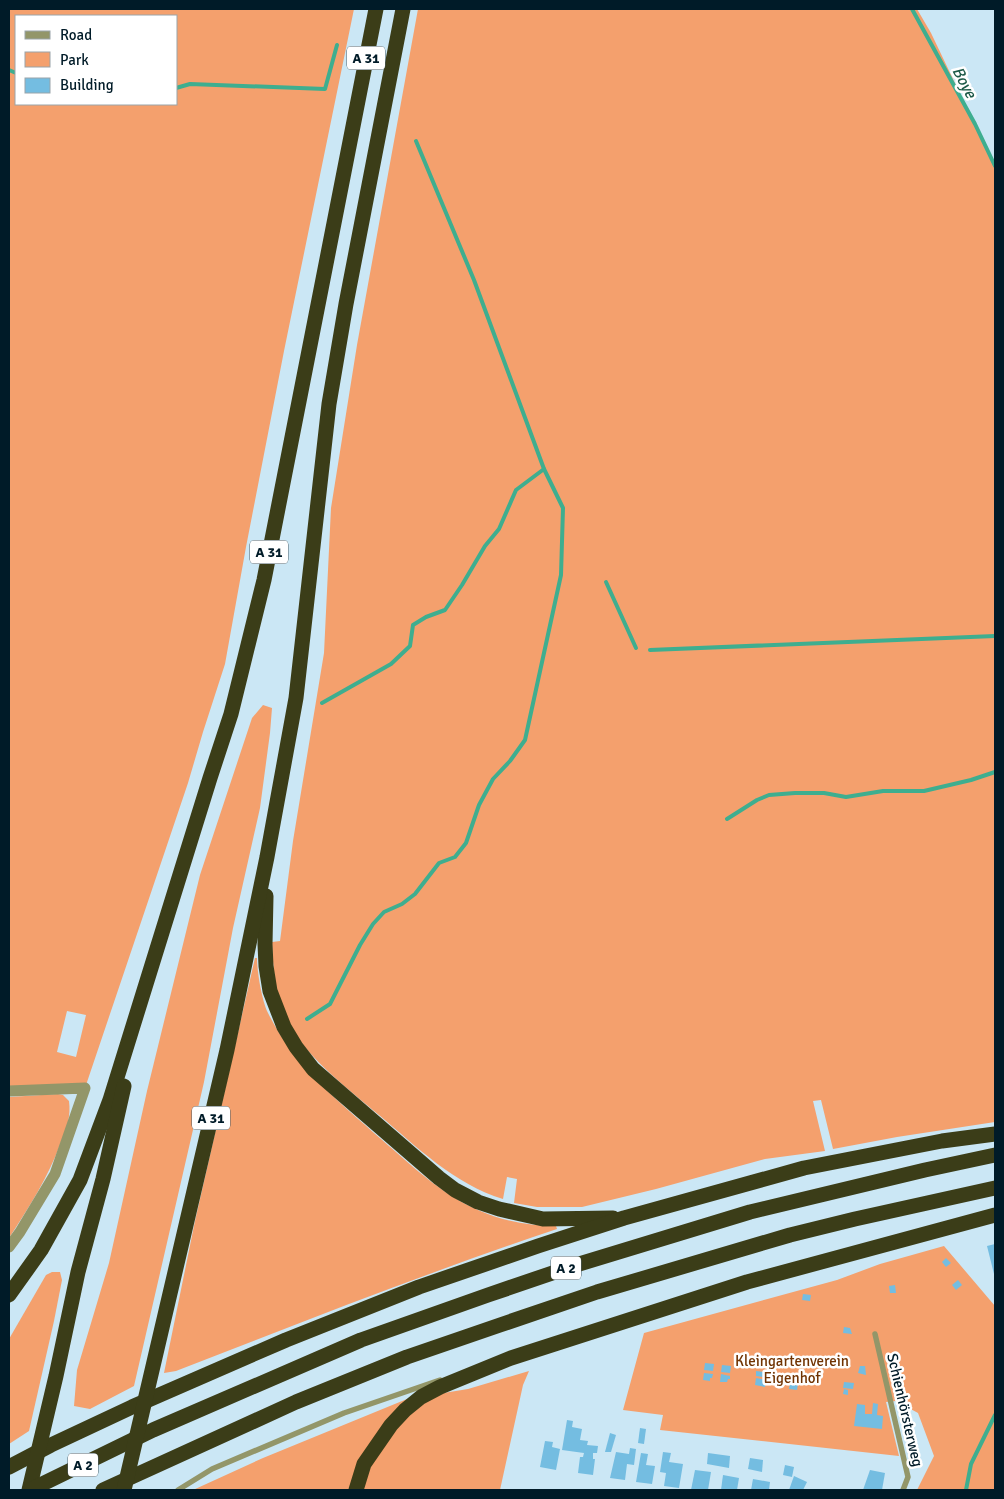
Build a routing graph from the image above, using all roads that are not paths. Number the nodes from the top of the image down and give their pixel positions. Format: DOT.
graph roads {
  1 [pos="376,9"];
  2 [pos="403,9"];
  3 [pos="267,857"];
  4 [pos="145,987"];
  5 [pos="9,1091"];
  6 [pos="995,1134"];
  7 [pos="995,1155"];
  8 [pos="995,1188"];
  9 [pos="995,1215"];
  10 [pos="624,1218"];
  11 [pos="9,1247"];
  12 [pos="9,1295"];
  13 [pos="876,1334"];
  14 [pos="511,1358"];
  15 [pos="14,1464"];
  16 [pos="34,1488"];
  17 [pos="113,1488"];
  18 [pos="178,1490"];
  19 [pos="356,1490"];
  20 [pos="903,1490"];
  1 -- 4 [label="highway, A 31"];
  2 -- 3 [label="highway, A 31"];
  3 -- 10 [label="highway"];
  3 -- 17 [label="highway, A 31"];
  4 -- 12 [label="highway"];
  4 -- 16 [label="highway"];
  5 -- 11 [label="street"];
  6 -- 10 [label="highway"];
  7 -- 16 [label="highway, A 2"];
  8 -- 17 [label="highway, A 2"];
  9 -- 14 [label="highway"];
  10 -- 15 [label="highway"];
  13 -- 20 [label="lane, Schienhörsterweg"];
  14 -- 18 [label="lane"];
  14 -- 19 [label="highway"];
}
